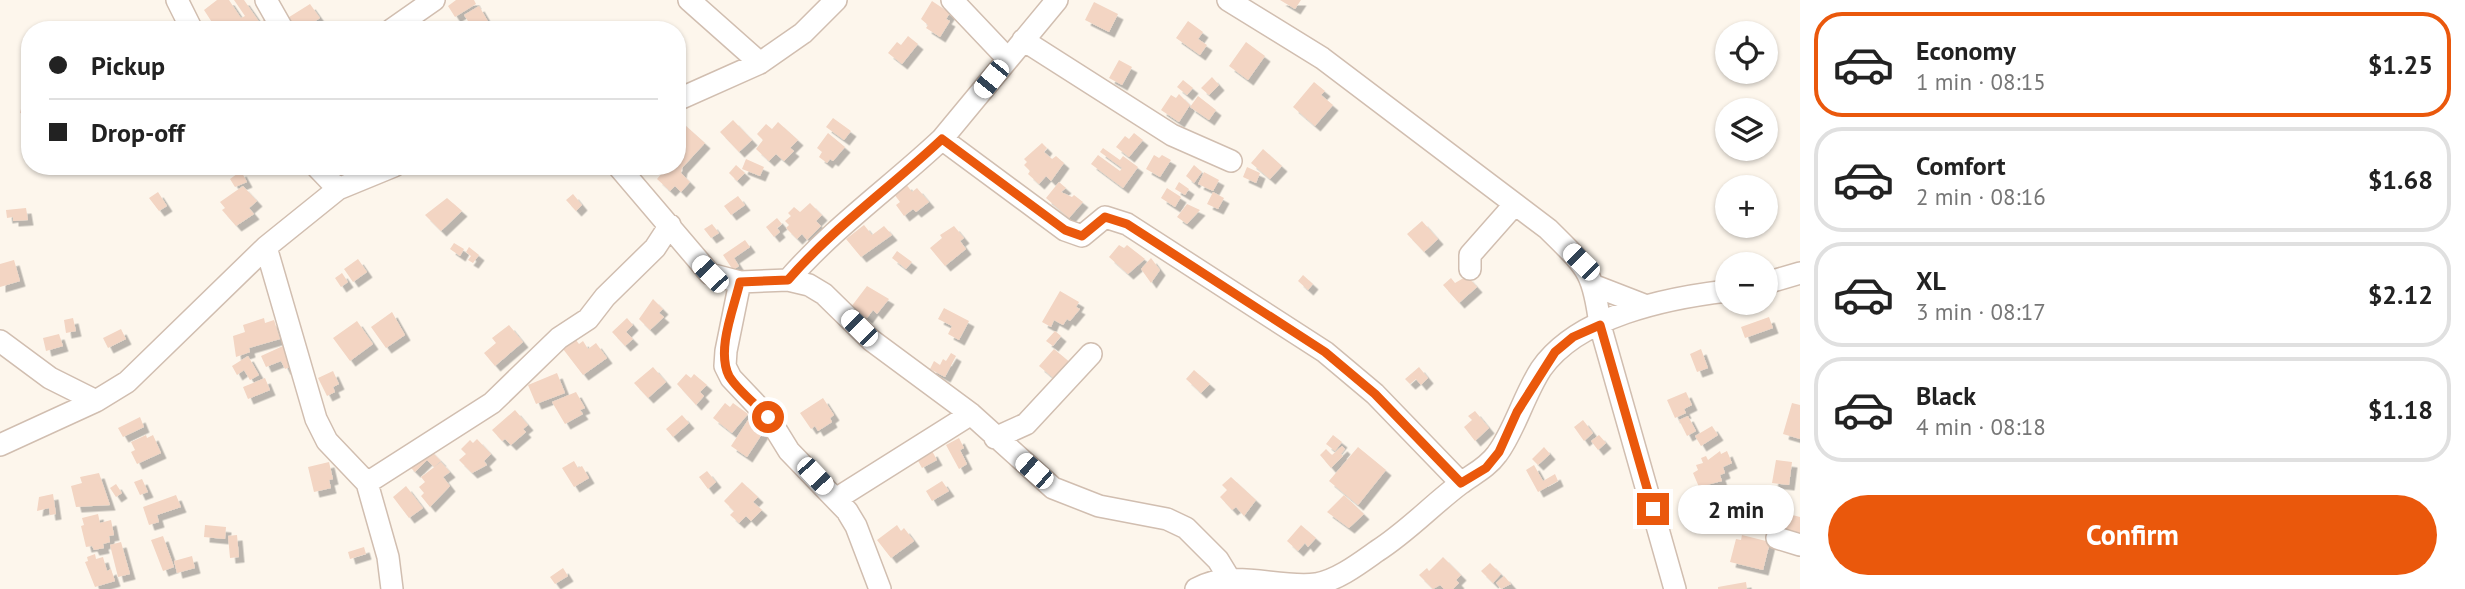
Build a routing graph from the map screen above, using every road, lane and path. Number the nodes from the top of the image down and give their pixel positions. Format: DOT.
graph roads {
  1 [pos="177,0"];
  2 [pos="266,0"];
  3 [pos="434,0"];
  4 [pos="689,0"];
  5 [pos="836,0"];
  6 [pos="952,0"];
  7 [pos="1057,0"];
  8 [pos="1228,0"];
  9 [pos="188,21"];
  10 [pos="278,21"];
  11 [pos="404,21"];
  12 [pos="1023,40"];
  13 [pos="1008,59"];
  14 [pos="760,63"];
  15 [pos="686,96"];
  16 [pos="942,139"];
  17 [pos="1231,161"];
  18 [pos="325,175"];
  19 [pos="372,175"];
  20 [pos="626,175"];
  21 [pos="338,189"];
  22 [pos="1515,204"];
  23 [pos="670,225"];
  24 [pos="266,247"];
  25 [pos="1470,269"];
  26 [pos="1800,273"];
  27 [pos="788,280"];
  28 [pos="1778,280"];
  29 [pos="740,282"];
  30 [pos="1595,286"];
  31 [pos="1715,293"];
  32 [pos="1644,305"];
  33 [pos="1600,325"];
  34 [pos="0,341"];
  35 [pos="1091,354"];
  36 [pos="96,401"];
  37 [pos="971,414"];
  38 [pos="995,438"];
  39 [pos="0,445"];
  40 [pos="367,483"];
  41 [pos="1461,483"];
  42 [pos="836,499"];
  43 [pos="1777,538"];
  44 [pos="1800,545"];
  45 [pos="1229,578"];
  46 [pos="392,589"];
  47 [pos="880,589"];
  48 [pos="1196,589"];
  49 [pos="1675,589"];
  1 -- 9 [label="street"];
  2 -- 10 [label="street"];
  3 -- 11 [label="street"];
  4 -- 14 [label="street"];
  5 -- 14 [label="street"];
  6 -- 13 [label="street"];
  7 -- 12 [label="street"];
  8 -- 22 [label="street"];
  12 -- 13 [label="street"];
  12 -- 17 [label="street"];
  13 -- 16 [label="street"];
  14 -- 15 [label="street"];
  16 -- 27 [label="street"];
  16 -- 41 [label="street"];
  18 -- 21 [label="street"];
  19 -- 21 [label="street"];
  20 -- 23 [label="street"];
  21 -- 24 [label="street"];
  22 -- 25 [label="street"];
  22 -- 30 [label="street"];
  23 -- 29 [label="street"];
  23 -- 40 [label="street"];
  24 -- 36 [label="street"];
  24 -- 40 [label="street"];
  26 -- 28 [label="street"];
  27 -- 29 [label="street"];
  27 -- 37 [label="street"];
  29 -- 42 [label="street"];
  30 -- 32 [label="street"];
  30 -- 33 [label="street"];
  31 -- 32 [label="street"];
  32 -- 33 [label="street"];
  33 -- 41 [label="street"];
  33 -- 49 [label="street"];
  34 -- 36 [label="street"];
  35 -- 38 [label="street"];
  36 -- 39 [label="street"];
  37 -- 38 [label="street"];
  37 -- 42 [label="street"];
  38 -- 45 [label="street"];
  40 -- 46 [label="street"];
  41 -- 45 [label="street"];
  42 -- 47 [label="street"];
  43 -- 44 [label="street"];
  45 -- 48 [label="street"];
}
